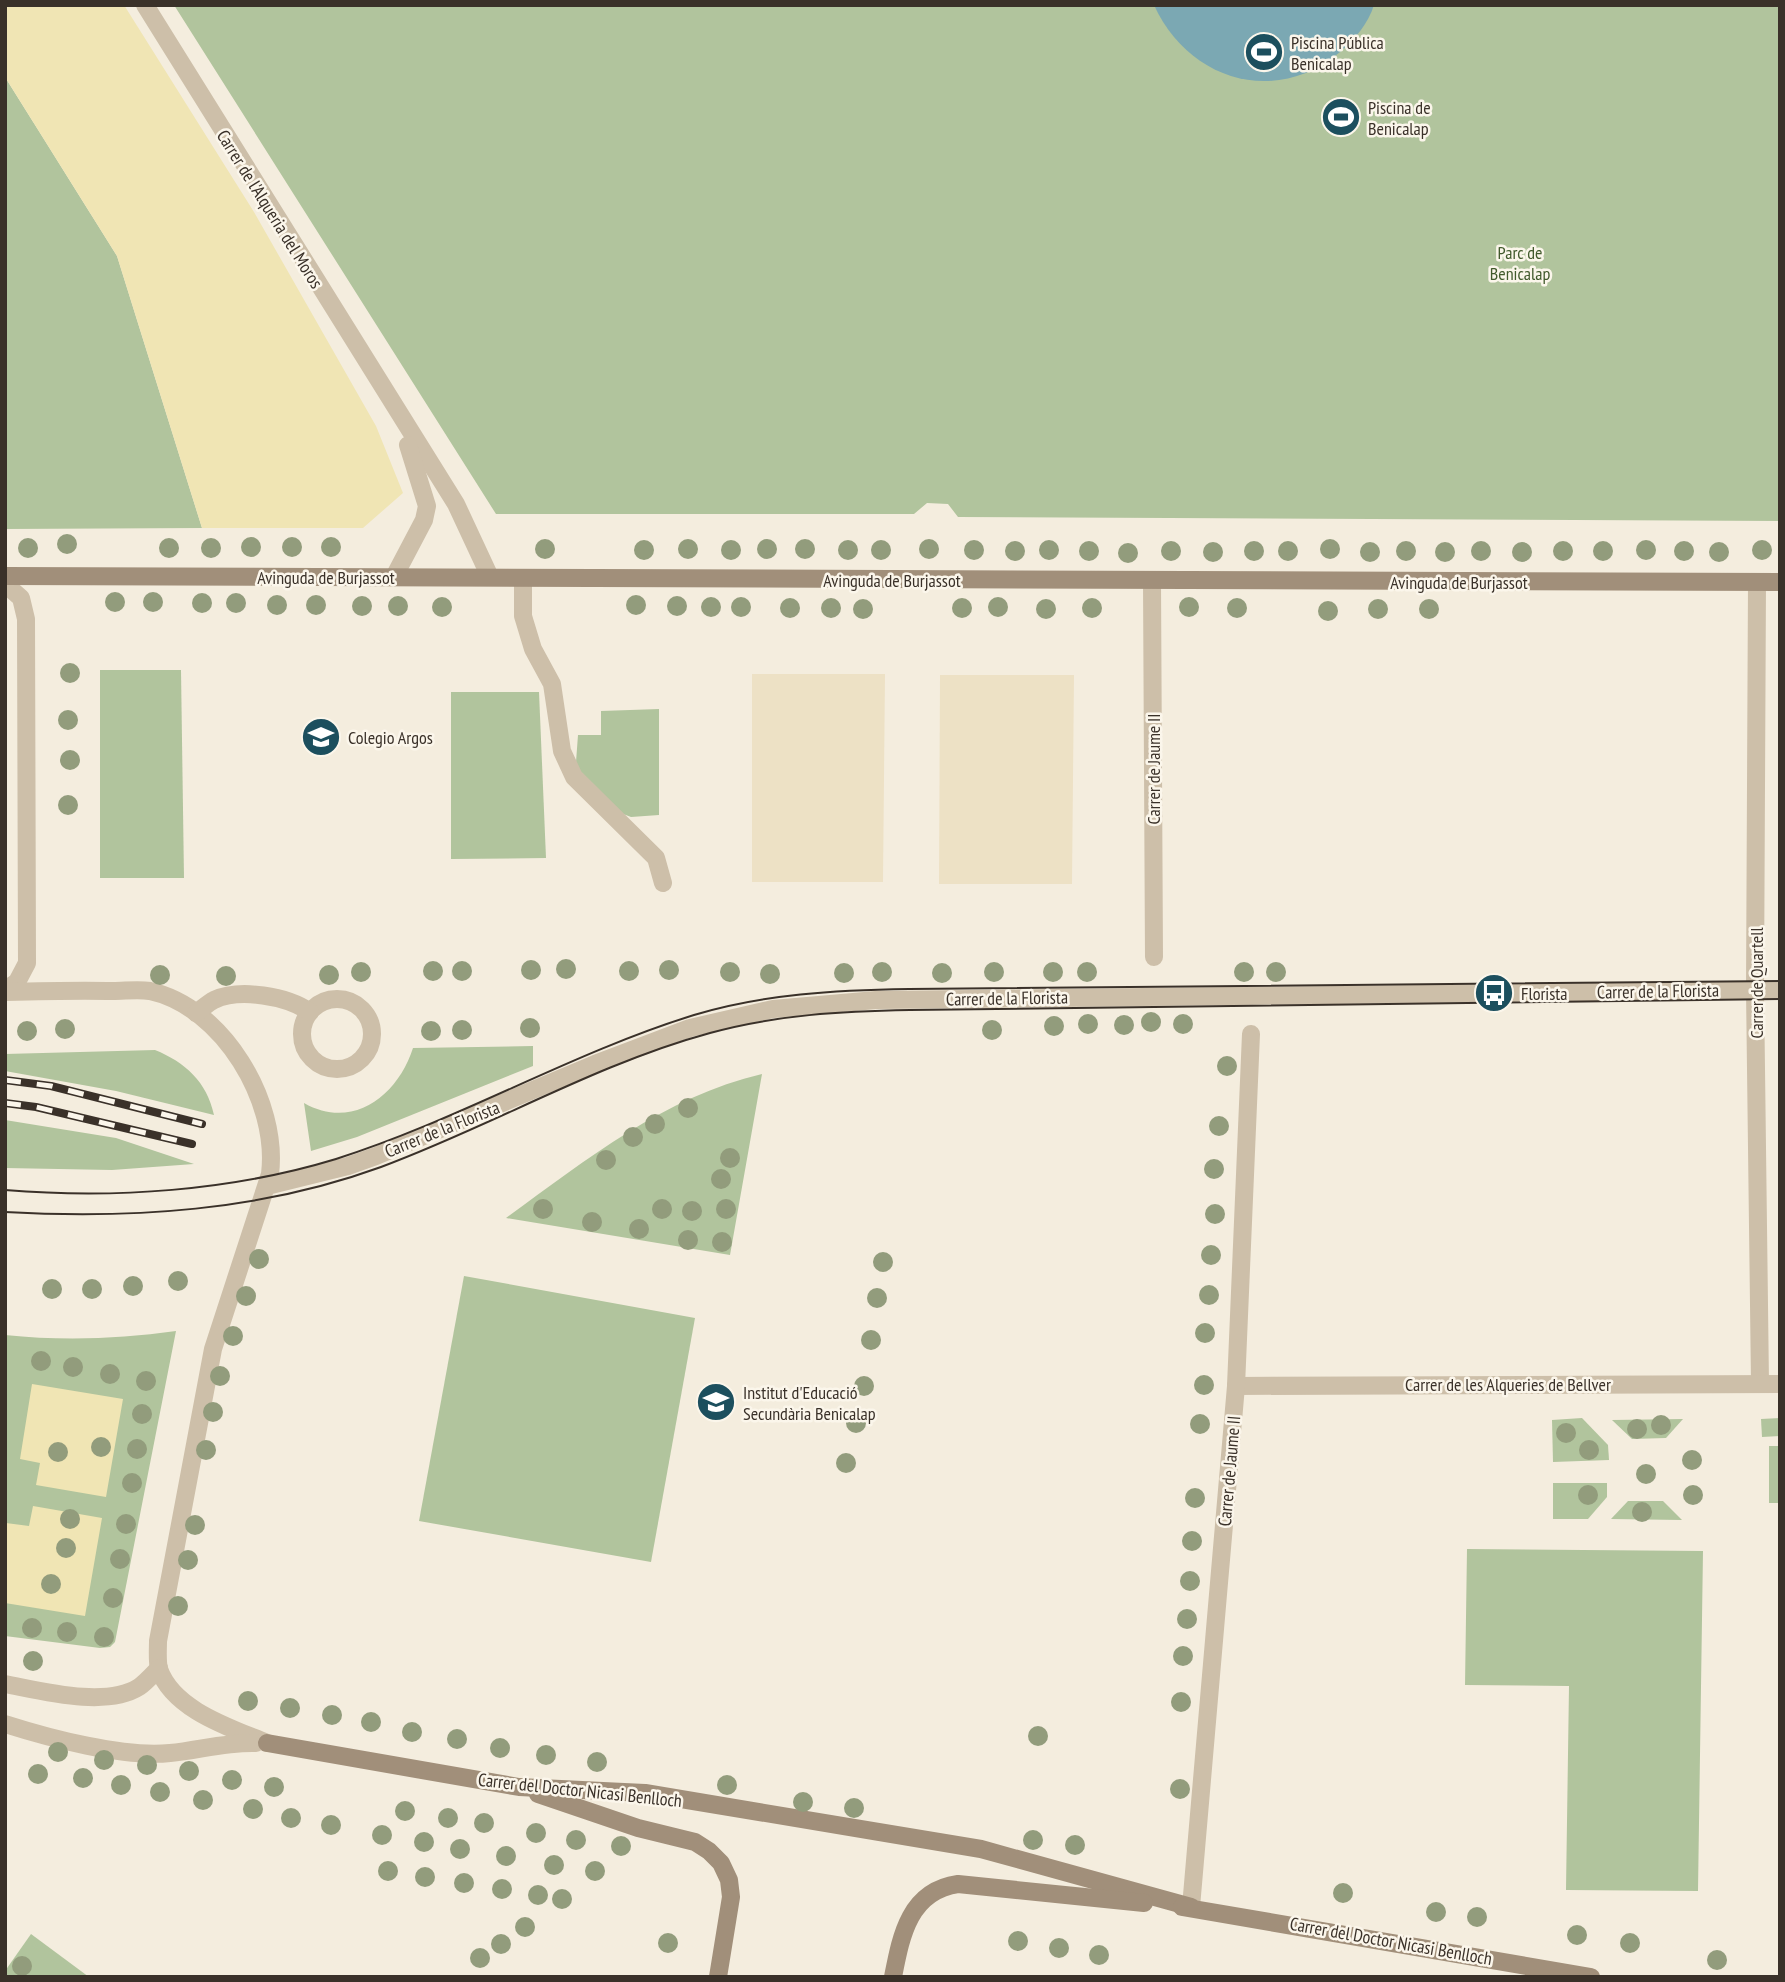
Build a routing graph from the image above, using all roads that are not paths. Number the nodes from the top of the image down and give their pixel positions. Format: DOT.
graph roads {
  1 [pos="145,5"];
  2 [pos="396,413"];
  3 [pos="5,576"];
  4 [pos="394,577"];
  5 [pos="490,577"];
  6 [pos="523,578"];
  7 [pos="1152,582"];
  8 [pos="1757,582"];
  9 [pos="1780,582"];
  10 [pos="5,584"];
  11 [pos="663,883"];
  12 [pos="1154,957"];
  13 [pos="1755,990"];
  14 [pos="1780,990"];
  15 [pos="5,991"];
  16 [pos="310,1012"];
  17 [pos="196,1013"];
  18 [pos="1251,1034"];
  19 [pos="267,1186"];
  20 [pos="1760,1383"];
  21 [pos="1780,1384"];
  22 [pos="1237,1386"];
  23 [pos="159,1668"];
  24 [pos="5,1685"];
  25 [pos="5,1724"];
  26 [pos="267,1743"];
  27 [pos="519,1787"];
  28 [pos="1191,1907"];
  29 [pos="718,1977"];
  30 [pos="892,1977"];
  31 [pos="1591,1977"];
  1 -- 2 [label="street, Carrer de l'Alqueria del Moros"];
  2 -- 4 [label="street, Carrer de l'Alqueria del Moros"];
  2 -- 5 [label="street, Carrer de l'Alqueria del Moros"];
  3 -- 4 [label="street, Avinguda de Burjassot"];
  4 -- 5 [label="street, Avinguda de Burjassot"];
  5 -- 6 [label="street, Avinguda de Burjassot"];
  6 -- 7 [label="street, Avinguda de Burjassot"];
  6 -- 11 [label="street"];
  7 -- 8 [label="street, Avinguda de Burjassot"];
  7 -- 12 [label="street, Carrer de Jaume II"];
  8 -- 9 [label="street, Avinguda de Burjassot"];
  8 -- 13 [label="street, Carrer de Quartell"];
  10 -- 15 [label="street"];
  13 -- 14 [label="street, Carrer de la Florista"];
  13 -- 19 [label="street, Carrer de la Florista"];
  13 -- 20 [label="street, Carrer de Quartell"];
  15 -- 17 [label="street"];
  16 -- 16 [label="street"];
  16 -- 17 [label="street"];
  17 -- 19 [label="street"];
  18 -- 22 [label="street, Carrer de Jaume II"];
  19 -- 23 [label="street"];
  20 -- 21 [label="street, Carrer de les Alqueries de Bellver"];
  20 -- 22 [label="street, Carrer de les Alqueries de Bellver"];
  22 -- 28 [label="street, Carrer de Jaume II"];
  23 -- 24 [label="street"];
  23 -- 26 [label="street"];
  25 -- 26 [label="street, Carrer del Doctor Nicasi Benlloch"];
  26 -- 27 [label="street, Carrer del Doctor Nicasi Benlloch"];
  27 -- 28 [label="street, Carrer del Doctor Nicasi Benlloch"];
  27 -- 29 [label="street"];
  28 -- 30 [label="street, Carrer del Doctor Nicasi Benlloch"];
  28 -- 31 [label="street, Carrer del Doctor Nicasi Benlloch"];
}
